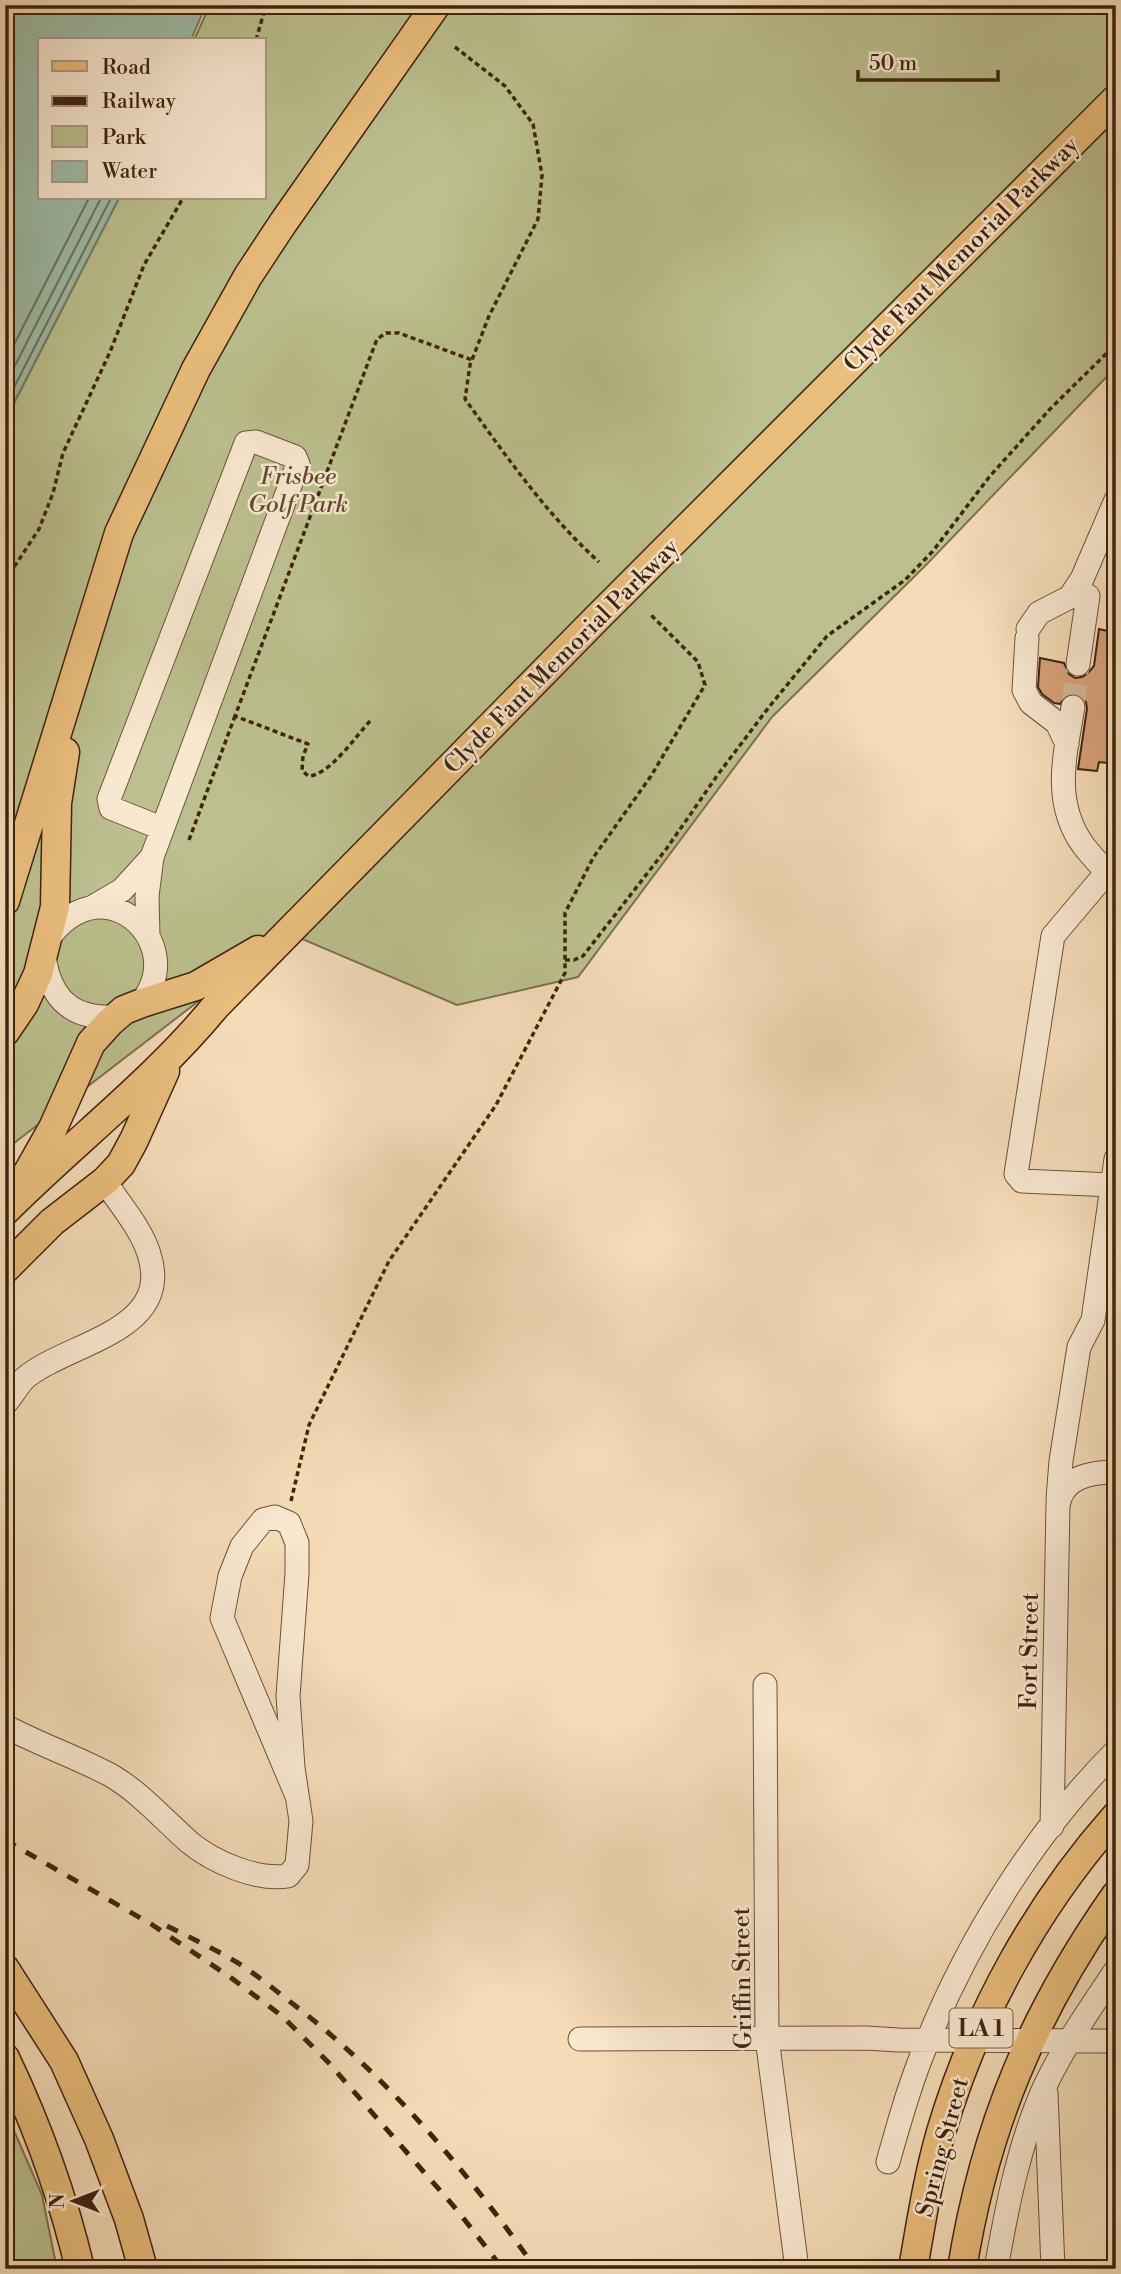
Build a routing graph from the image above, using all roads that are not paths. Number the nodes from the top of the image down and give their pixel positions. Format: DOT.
graph roads {
  1 [pos="436,5"];
  2 [pos="1116,99"];
  3 [pos="1116,500"];
  4 [pos="1075,590"];
  5 [pos="90,626"];
  6 [pos="1078,664"];
  7 [pos="1073,707"];
  8 [pos="1067,744"];
  9 [pos="161,828"];
  10 [pos="152,857"];
  11 [pos="1111,877"];
  12 [pos="5,901"];
  13 [pos="90,909"];
  14 [pos="288,933"];
  15 [pos="148,936"];
  16 [pos="46,947"];
  17 [pos="142,1003"];
  18 [pos="117,1017"];
  19 [pos="5,1032"];
  20 [pos="179,1049"];
  21 [pos="1116,1159"];
  22 [pos="105,1181"];
  23 [pos="1112,1185"];
  24 [pos="5,1211"];
  25 [pos="5,1269"];
  26 [pos="5,1404"];
  27 [pos="1116,1472"];
  28 [pos="1058,1505"];
  29 [pos="765,1685"];
  30 [pos="5,1726"];
  31 [pos="1116,1751"];
  32 [pos="297,1796"];
  33 [pos="1116,1816"];
  34 [pos="1052,1826"];
  35 [pos="1116,1895"];
  36 [pos="5,1969"];
  37 [pos="1116,1970"];
  38 [pos="767,2038"];
  39 [pos="580,2039"];
  40 [pos="928,2040"];
  41 [pos="976,2040"];
  42 [pos="1029,2040"];
  43 [pos="1071,2041"];
  44 [pos="1116,2041"];
  45 [pos="5,2058"];
  46 [pos="1045,2086"];
  47 [pos="888,2162"];
  48 [pos="80,2269"];
  49 [pos="143,2269"];
  50 [pos="797,2269"];
  51 [pos="913,2269"];
  52 [pos="962,2269"];
  53 [pos="996,2269"];
  54 [pos="1053,2269"];
  1 -- 5 [label="main road"];
  2 -- 14 [label="main road, Clyde Fant Memorial Parkway"];
  3 -- 4 [label="street"];
  4 -- 6 [label="street"];
  4 -- 8 [label="street"];
  5 -- 12 [label="main road"];
  5 -- 16 [label="main road"];
  7 -- 8 [label="street"];
  8 -- 11 [label="street"];
  9 -- 9 [label="street"];
  9 -- 10 [label="street"];
  10 -- 13 [label="street"];
  10 -- 15 [label="street"];
  11 -- 23 [label="street"];
  13 -- 15 [label="street"];
  13 -- 16 [label="street"];
  14 -- 17 [label="main road"];
  14 -- 20 [label="main road, Clyde Fant Memorial Parkway"];
  15 -- 17 [label="street"];
  16 -- 18 [label="street"];
  16 -- 19 [label="main road"];
  17 -- 18 [label="main road"];
  18 -- 24 [label="main road"];
  20 -- 22 [label="main road"];
  20 -- 24 [label="main road, Clyde Fant Memorial Parkway"];
  21 -- 23 [label="street"];
  22 -- 25 [label="main road"];
  22 -- 26 [label="street"];
  23 -- 28 [label="street"];
  27 -- 28 [label="street, Fort Street"];
  28 -- 34 [label="street, Fort Street"];
  29 -- 38 [label="street, Griffin Street"];
  30 -- 32 [label="street"];
  31 -- 34 [label="street"];
  32 -- 32 [label="street"];
  33 -- 41 [label="main road, Spring Street / LA 1"];
  34 -- 40 [label="street"];
  35 -- 42 [label="main road, Spring Street / LA 1"];
  36 -- 49 [label="main road"];
  37 -- 43 [label="street"];
  38 -- 39 [label="street"];
  38 -- 40 [label="street"];
  38 -- 50 [label="street, Griffin Street"];
  40 -- 41 [label="street"];
  40 -- 47 [label="street"];
  41 -- 42 [label="street"];
  41 -- 51 [label="main road, Spring Street / LA 1"];
  42 -- 43 [label="street"];
  42 -- 52 [label="main road, Spring Street / LA 1"];
  43 -- 44 [label="street"];
  43 -- 46 [label="street"];
  45 -- 48 [label="main road"];
  46 -- 53 [label="street"];
  46 -- 54 [label="street"];
}
